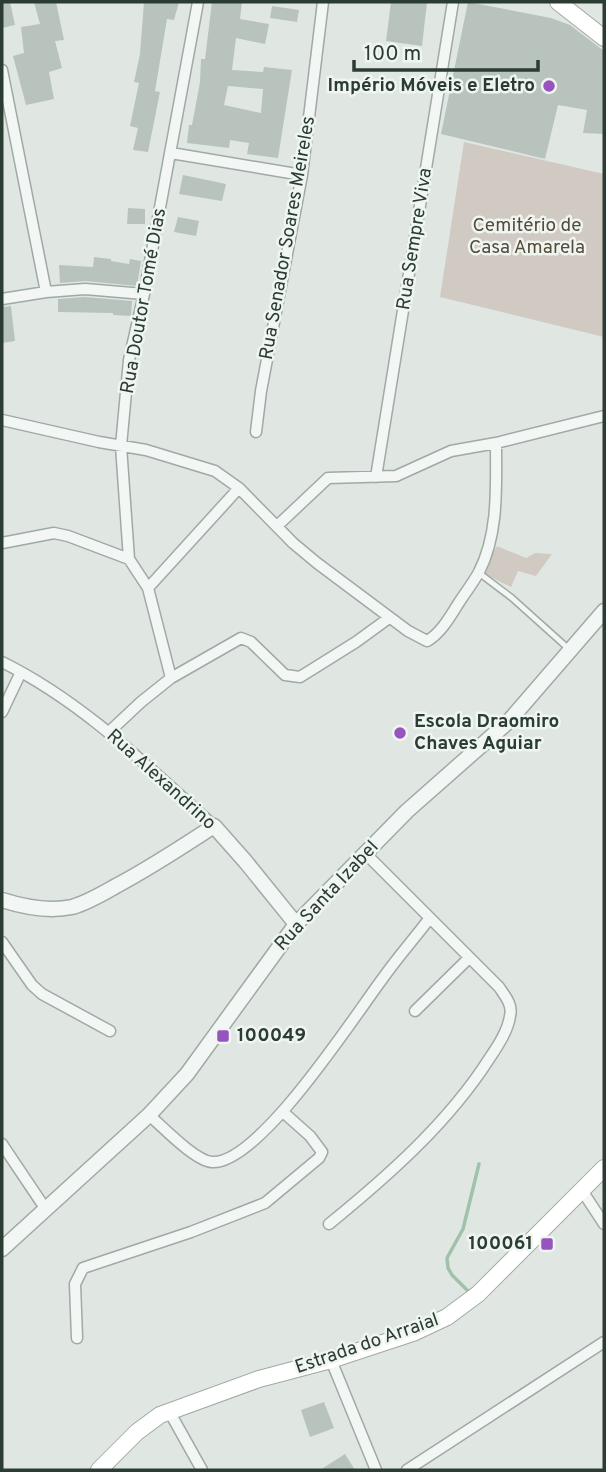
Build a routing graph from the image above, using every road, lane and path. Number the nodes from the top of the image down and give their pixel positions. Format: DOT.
graph roads {
  1 [pos="198,2"];
  2 [pos="323,2"];
  3 [pos="453,2"];
  4 [pos="558,2"];
  5 [pos="604,38"];
  6 [pos="2,71"];
  7 [pos="171,153"];
  8 [pos="302,175"];
  9 [pos="46,292"];
  10 [pos="144,294"];
  11 [pos="2,299"];
  12 [pos="604,416"];
  13 [pos="2,420"];
  14 [pos="256,432"];
  15 [pos="496,443"];
  16 [pos="121,446"];
  17 [pos="376,477"];
  18 [pos="239,488"];
  19 [pos="277,526"];
  20 [pos="2,543"];
  21 [pos="129,559"];
  22 [pos="478,572"];
  23 [pos="148,588"];
  24 [pos="604,611"];
  25 [pos="389,618"];
  26 [pos="570,650"];
  27 [pos="2,662"];
  28 [pos="21,672"];
  29 [pos="171,678"];
  30 [pos="2,712"];
  31 [pos="109,732"];
  32 [pos="214,826"];
  33 [pos="366,854"];
  34 [pos="2,900"];
  35 [pos="429,919"];
  36 [pos="296,925"];
  37 [pos="2,942"];
  38 [pos="469,958"];
  39 [pos="415,1011"];
  40 [pos="110,1031"];
  41 [pos="283,1112"];
  42 [pos="149,1115"];
  43 [pos="2,1144"];
  44 [pos="604,1168"];
  45 [pos="583,1192"];
  46 [pos="45,1208"];
  47 [pos="329,1224"];
  48 [pos="604,1224"];
  49 [pos="2,1249"];
  50 [pos="77,1338"];
  51 [pos="604,1342"];
  52 [pos="331,1360"];
  53 [pos="169,1411"];
  54 [pos="99,1470"];
  55 [pos="202,1470"];
  56 [pos="376,1470"];
  57 [pos="407,1470"];
  1 -- 7 [label="street, Rua Doutor Tomé Dias"];
  2 -- 8 [label="street, Rua Senador Soares Meireles"];
  3 -- 17 [label="street, Rua Sempre Viva"];
  4 -- 5 [label="main road"];
  6 -- 9 [label="street"];
  7 -- 8 [label="street"];
  7 -- 10 [label="street, Rua Doutor Tomé Dias"];
  8 -- 14 [label="street, Rua Senador Soares Meireles"];
  9 -- 10 [label="street"];
  9 -- 11 [label="street"];
  10 -- 16 [label="street, Rua Doutor Tomé Dias"];
  12 -- 15 [label="street"];
  13 -- 16 [label="street"];
  15 -- 17 [label="street"];
  15 -- 22 [label="street"];
  16 -- 18 [label="street"];
  16 -- 21 [label="street, Rua Doutor Tomé Dias"];
  17 -- 19 [label="street"];
  18 -- 19 [label="street"];
  18 -- 23 [label="street"];
  19 -- 25 [label="street"];
  20 -- 21 [label="street"];
  21 -- 23 [label="street, Rua Doutor Tomé Dias"];
  22 -- 25 [label="street"];
  22 -- 26 [label="lane"];
  23 -- 29 [label="street, Rua Doutor Tomé Dias"];
  24 -- 26 [label="street, Rua Santa Izabel"];
  25 -- 29 [label="street"];
  26 -- 33 [label="street, Rua Santa Izabel"];
  27 -- 28 [label="street, Rua Alexandrino"];
  28 -- 30 [label="street"];
  28 -- 31 [label="street, Rua Alexandrino"];
  29 -- 31 [label="street"];
  31 -- 32 [label="street, Rua Alexandrino"];
  32 -- 34 [label="street"];
  32 -- 36 [label="street, Rua Alexandrino"];
  33 -- 35 [label="street"];
  33 -- 36 [label="street, Rua Santa Izabel"];
  35 -- 38 [label="street"];
  35 -- 41 [label="street"];
  36 -- 42 [label="street, Rua Santa Izabel"];
  37 -- 40 [label="street"];
  38 -- 39 [label="street"];
  38 -- 47 [label="street"];
  41 -- 42 [label="street"];
  41 -- 50 [label="street"];
  42 -- 46 [label="street, Rua Santa Izabel"];
  43 -- 46 [label="street"];
  44 -- 45 [label="main road, Estrada do Arraial"];
  45 -- 48 [label="street"];
  45 -- 52 [label="main road, Estrada do Arraial"];
  46 -- 49 [label="street, Rua Santa Izabel"];
  51 -- 57 [label="street"];
  52 -- 53 [label="main road, Estrada do Arraial"];
  52 -- 56 [label="street"];
  53 -- 54 [label="main road, Estrada do Arraial"];
  53 -- 55 [label="street"];
}
